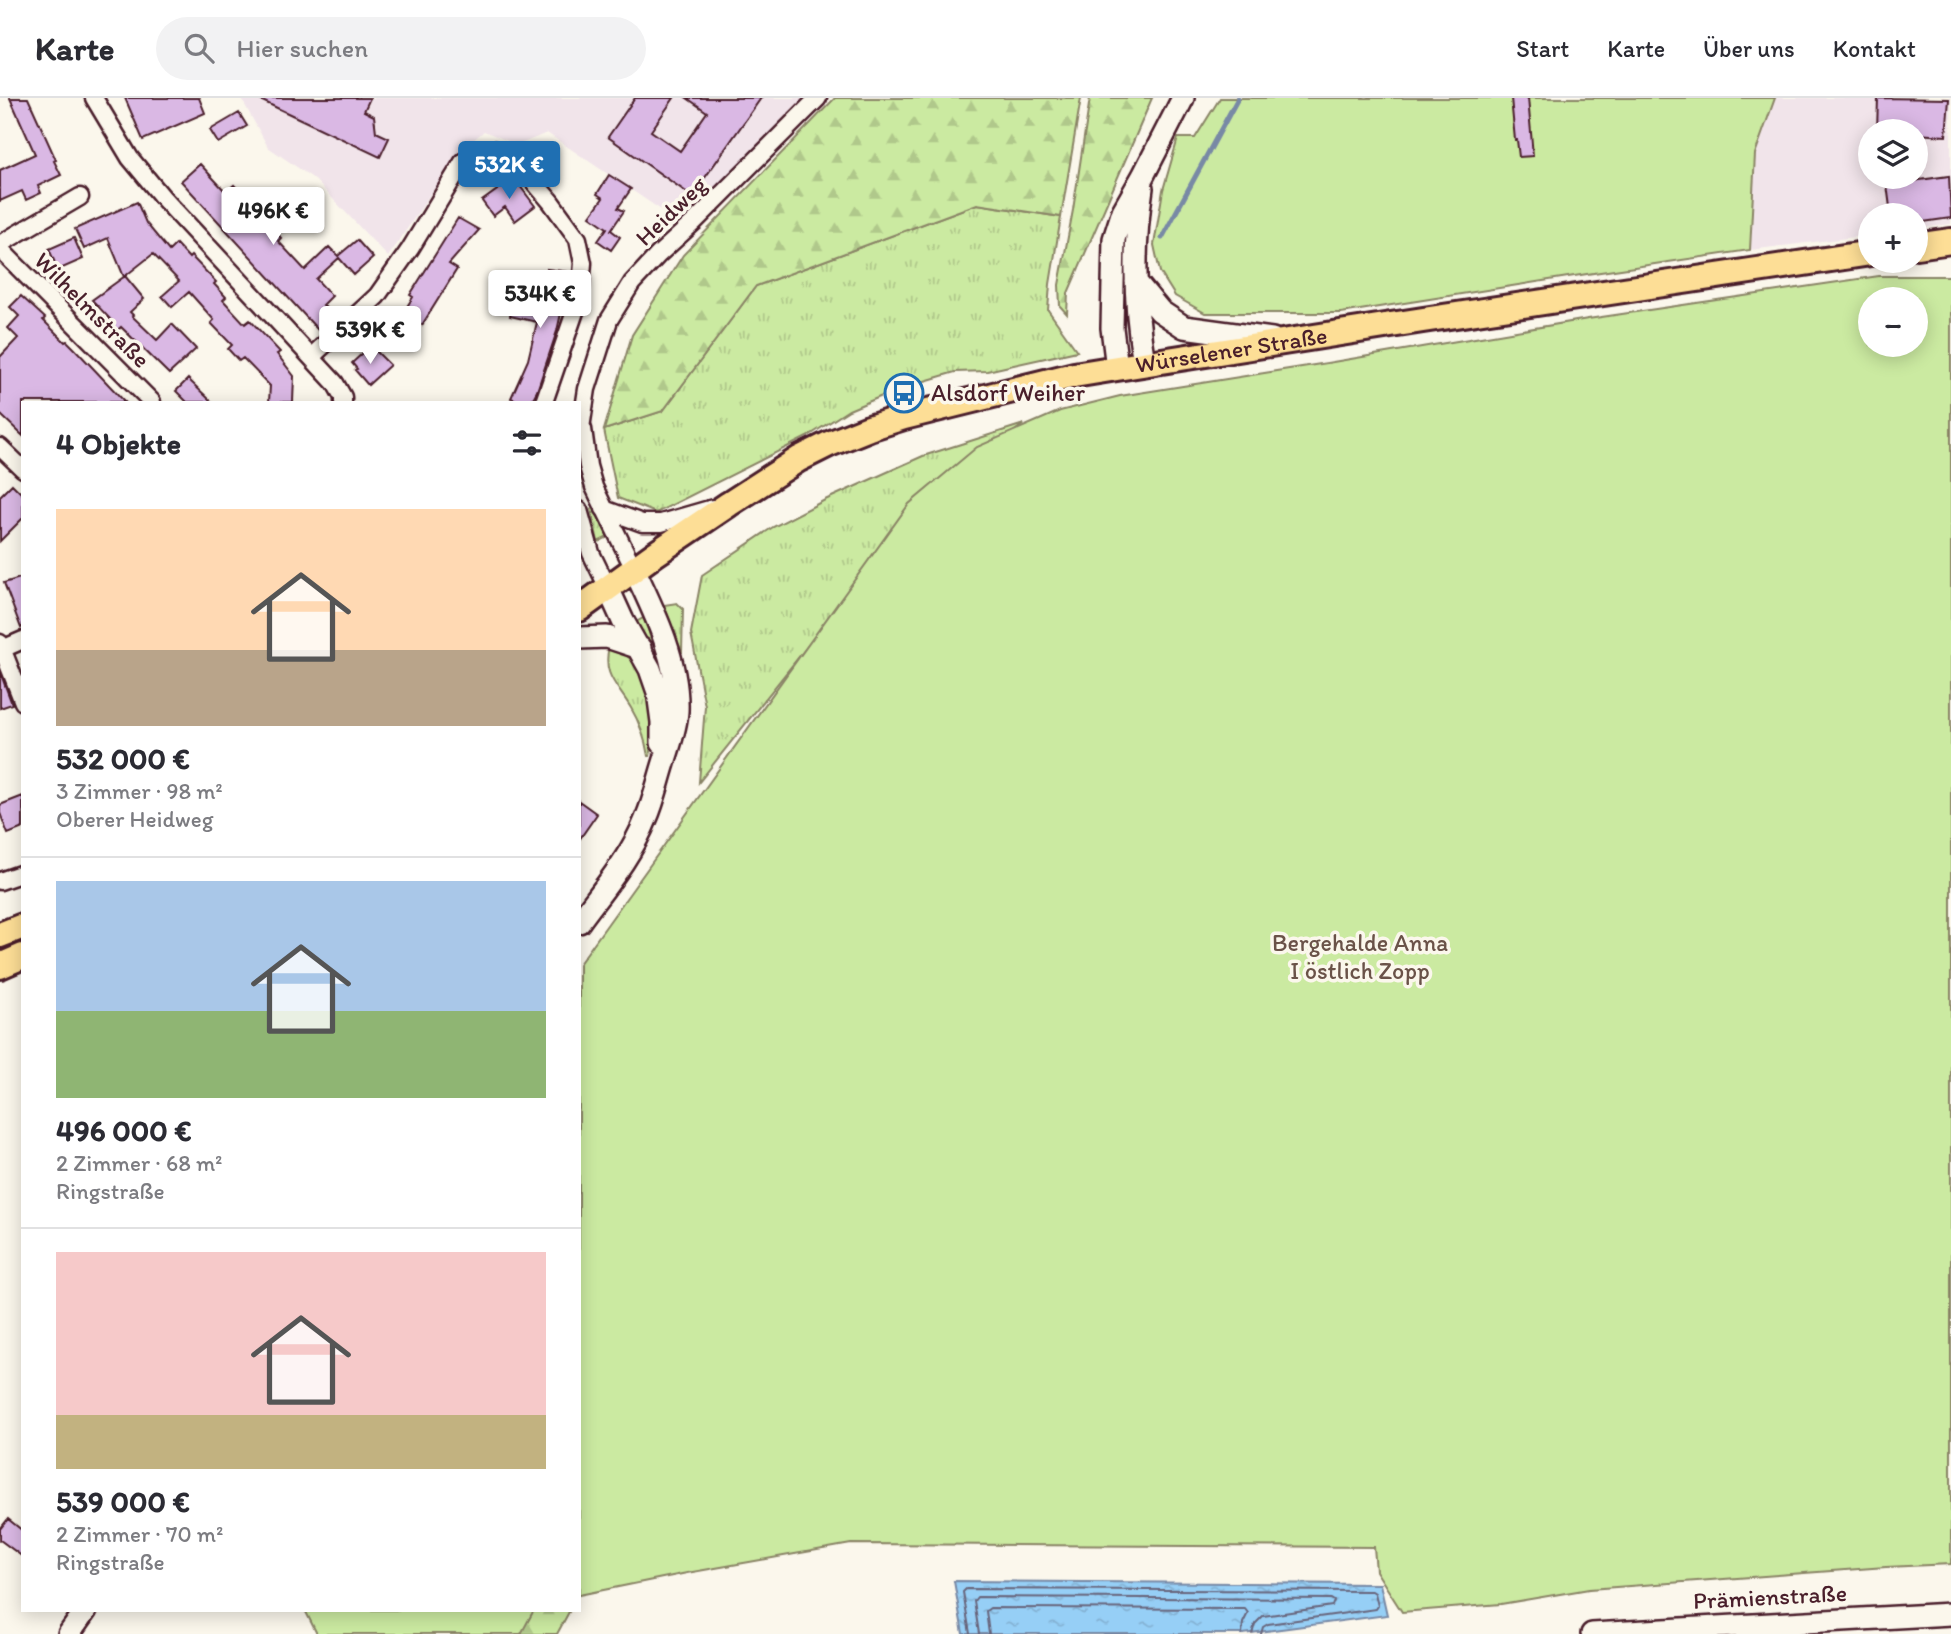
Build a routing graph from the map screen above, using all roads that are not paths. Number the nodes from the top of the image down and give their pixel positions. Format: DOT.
graph roads {
  1 [pos="94,98"];
  2 [pos="818,98"];
  3 [pos="1182,98"];
  4 [pos="1143,176"];
  5 [pos="80,198"];
  6 [pos="1951,241"];
  7 [pos="1928,244"];
  8 [pos="0,246"];
  9 [pos="1858,255"];
  10 [pos="1136,282"];
  11 [pos="1289,341"];
  12 [pos="311,357"];
  13 [pos="1144,363"];
  14 [pos="1117,368"];
  15 [pos="151,401"];
  16 [pos="343,401"];
  17 [pos="544,401"];
  18 [pos="582,420"];
  19 [pos="581,427"];
  20 [pos="0,447"];
  21 [pos="21,467"];
  22 [pos="729,504"];
  23 [pos="604,509"];
  24 [pos="581,517"];
  25 [pos="634,569"];
  26 [pos="608,588"];
  27 [pos="581,608"];
  28 [pos="581,638"];
  29 [pos="21,641"];
  30 [pos="1,648"];
  31 [pos="640,648"];
  32 [pos="21,697"];
  33 [pos="663,766"];
  34 [pos="21,874"];
  35 [pos="0,881"];
  36 [pos="581,919"];
  37 [pos="21,927"];
  38 [pos="0,935"];
  39 [pos="21,957"];
  40 [pos="0,966"];
  41 [pos="85,1612"];
  42 [pos="1951,1614"];
  43 [pos="69,1634"];
  44 [pos="1592,1634"];
  1 -- 12 [label="street"];
  2 -- 18 [label="street, Heidweg"];
  3 -- 4 [label="main road"];
  4 -- 10 [label="main road"];
  4 -- 14 [label="main road"];
  5 -- 8 [label="street"];
  6 -- 7 [label="main road"];
  8 -- 15 [label="street, Wilhelmstraße"];
  9 -- 11 [label="main road, Würselener Straße"];
  10 -- 11 [label="main road"];
  10 -- 13 [label="main road"];
  11 -- 13 [label="main road, Würselener Straße"];
  12 -- 16 [label="street"];
  12 -- 17 [label="street"];
  13 -- 14 [label="main road, Würselener Straße"];
  14 -- 22 [label="main road, Würselener Straße"];
  18 -- 19 [label="street, Heidweg"];
  18 -- 23 [label="street, Heidweg"];
  20 -- 21 [label="street"];
  22 -- 23 [label="street"];
  22 -- 25 [label="main road, Würselener Straße"];
  23 -- 25 [label="street, Heidweg"];
  24 -- 26 [label="street"];
  25 -- 26 [label="main road, Würselener Straße"];
  25 -- 33 [label="main road"];
  26 -- 27 [label="main road, Würselener Straße"];
  26 -- 31 [label="main road"];
  28 -- 31 [label="main road"];
  29 -- 30 [label="street"];
  30 -- 32 [label="street"];
  31 -- 33 [label="main road"];
  33 -- 36 [label="main road"];
  34 -- 35 [label="street"];
  37 -- 38 [label="main road"];
  39 -- 40 [label="main road"];
  41 -- 43 [label="main road"];
  42 -- 44 [label="main road, Prämienstraße"];
}
